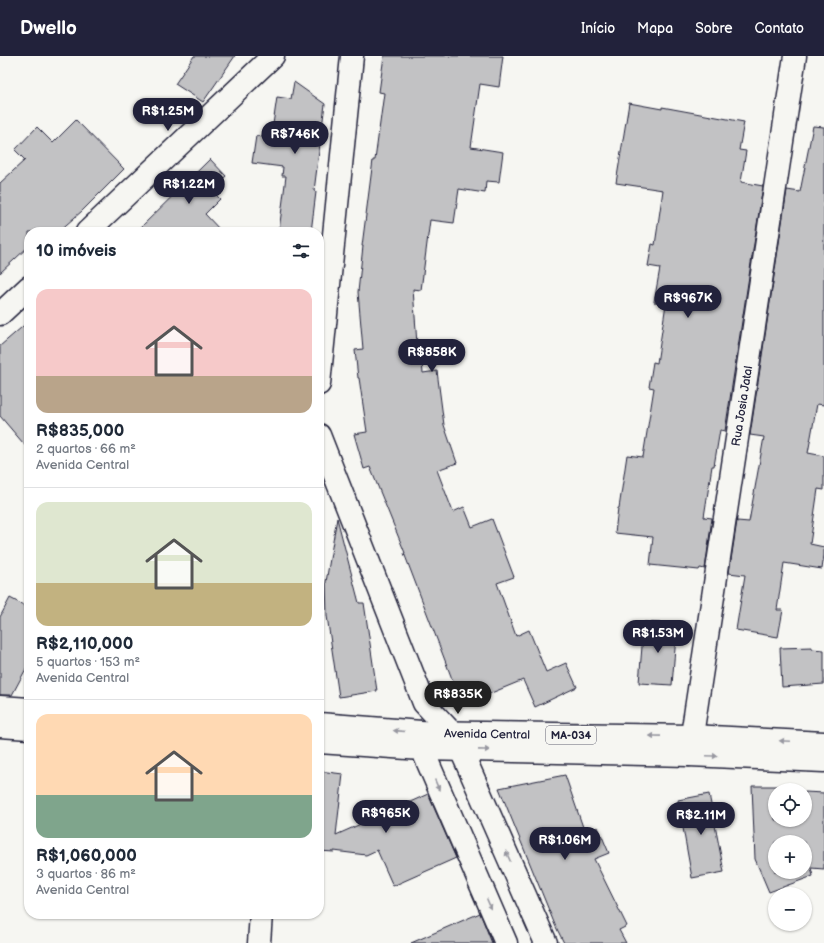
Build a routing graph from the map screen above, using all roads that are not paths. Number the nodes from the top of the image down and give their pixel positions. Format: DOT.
graph roads {
  1 [pos="273,56"];
  2 [pos="352,56"];
  3 [pos="795,56"];
  4 [pos="92,227"];
  5 [pos="24,292"];
  6 [pos="0,314"];
  7 [pos="324,334"];
  8 [pos="324,448"];
  9 [pos="424,703"];
  10 [pos="0,707"];
  11 [pos="24,709"];
  12 [pos="324,725"];
  13 [pos="0,726"];
  14 [pos="24,728"];
  15 [pos="421,741"];
  16 [pos="457,741"];
  17 [pos="324,742"];
  18 [pos="824,743"];
  19 [pos="690,746"];
  20 [pos="824,761"];
  21 [pos="261,919"];
  22 [pos="259,943"];
  23 [pos="506,943"];
  24 [pos="546,943"];
  1 -- 4 [label="street"];
  2 -- 7 [label="street"];
  3 -- 19 [label="street, Rua Josia Jatal"];
  5 -- 6 [label="street"];
  8 -- 9 [label="street"];
  9 -- 15 [label="street"];
  9 -- 16 [label="street"];
  10 -- 11 [label="street"];
  15 -- 12 [label="street, Avenida Central / MA-034, one-way"];
  13 -- 14 [label="street"];
  15 -- 16 [label="street, Avenida Central / MA-034"];
  15 -- 17 [label="street, Avenida Central / MA-034"];
  15 -- 23 [label="street, one-way"];
  16 -- 19 [label="street, Avenida Central / MA-034"];
  24 -- 16 [label="street, one-way"];
  18 -- 19 [label="street, Avenida Central / MA-034, one-way"];
  19 -- 20 [label="street, Avenida Central / MA-034, one-way"];
  21 -- 22 [label="street"];
}
